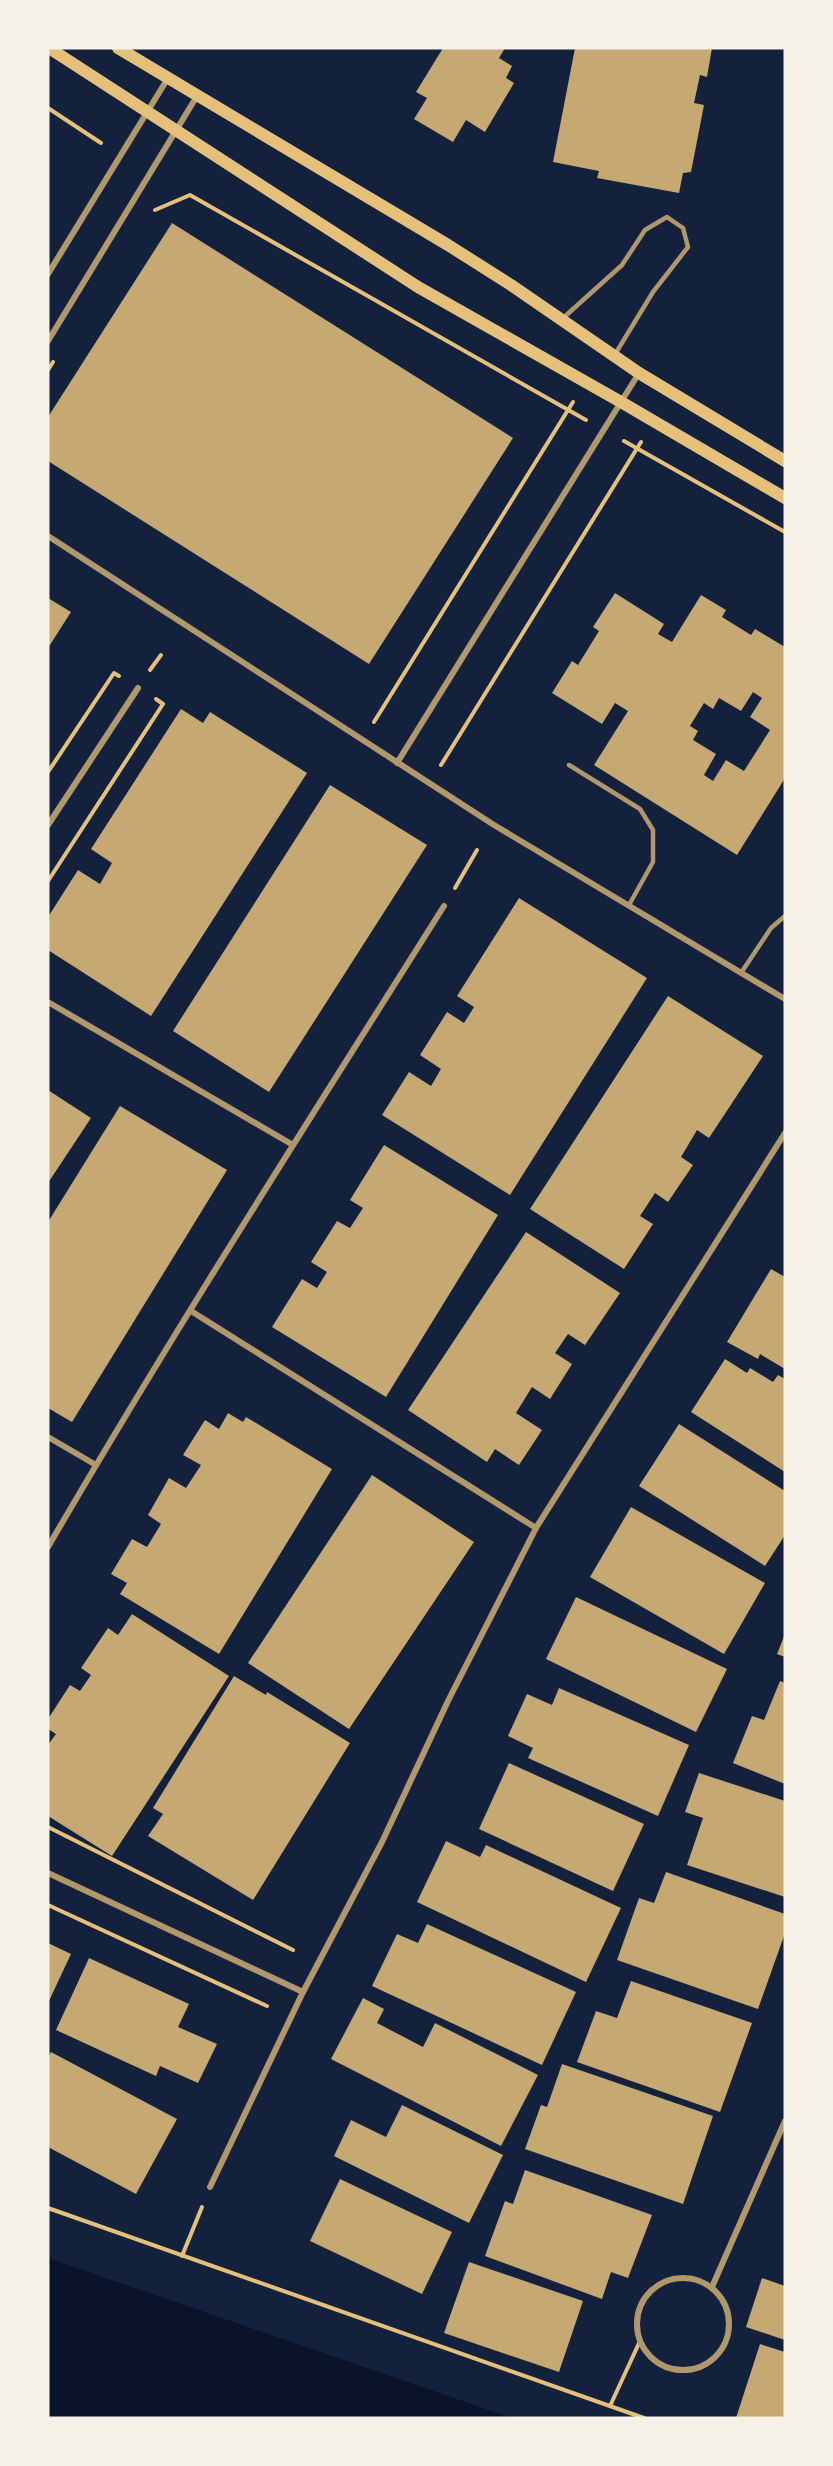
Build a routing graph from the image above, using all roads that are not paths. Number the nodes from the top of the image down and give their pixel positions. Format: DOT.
graph roads {
  1 [pos="49,48"];
  2 [pos="118,48"];
  3 [pos="168,78"];
  4 [pos="198,95"];
  5 [pos="148,111"];
  6 [pos="176,130"];
  7 [pos="48,274"];
  8 [pos="561,320"];
  9 [pos="48,341"];
  10 [pos="614,356"];
  11 [pos="639,373"];
  12 [pos="621,402"];
  13 [pos="785,461"];
  14 [pos="785,498"];
  15 [pos="48,536"];
  16 [pos="138,688"];
  17 [pos="398,763"];
  18 [pos="569,765"];
  19 [pos="48,825"];
  20 [pos="628,905"];
  21 [pos="444,906"];
  22 [pos="785,916"];
  23 [pos="741,973"];
  24 [pos="785,999"];
  25 [pos="48,1002"];
  26 [pos="785,1133"];
  27 [pos="293,1145"];
  28 [pos="192,1311"];
  29 [pos="48,1437"];
  30 [pos="96,1465"];
  31 [pos="536,1528"];
  32 [pos="48,1547"];
  33 [pos="48,1873"];
  34 [pos="303,1992"];
  35 [pos="785,2121"];
  36 [pos="210,2187"];
  37 [pos="712,2287"];
  1 -- 5 [label="main road"];
  2 -- 3 [label="main road"];
  3 -- 4 [label="main road"];
  3 -- 5 [label="street"];
  4 -- 6 [label="street"];
  4 -- 8 [label="main road"];
  5 -- 6 [label="main road"];
  5 -- 7 [label="street"];
  6 -- 9 [label="street"];
  6 -- 12 [label="main road"];
  8 -- 10 [label="main road"];
  8 -- 10 [label="lane"];
  10 -- 11 [label="main road"];
  11 -- 12 [label="street"];
  11 -- 13 [label="main road"];
  12 -- 14 [label="main road"];
  12 -- 17 [label="street"];
  15 -- 17 [label="street"];
  16 -- 19 [label="street"];
  17 -- 20 [label="street"];
  18 -- 20 [label="lane"];
  20 -- 23 [label="street"];
  21 -- 27 [label="street"];
  22 -- 23 [label="lane"];
  23 -- 24 [label="street"];
  25 -- 27 [label="street"];
  26 -- 31 [label="street"];
  27 -- 28 [label="street"];
  28 -- 30 [label="street"];
  28 -- 31 [label="street"];
  29 -- 30 [label="street"];
  30 -- 32 [label="street"];
  31 -- 34 [label="street"];
  33 -- 34 [label="street"];
  34 -- 36 [label="street"];
  35 -- 37 [label="street"];
  37 -- 37 [label="street"];
}
